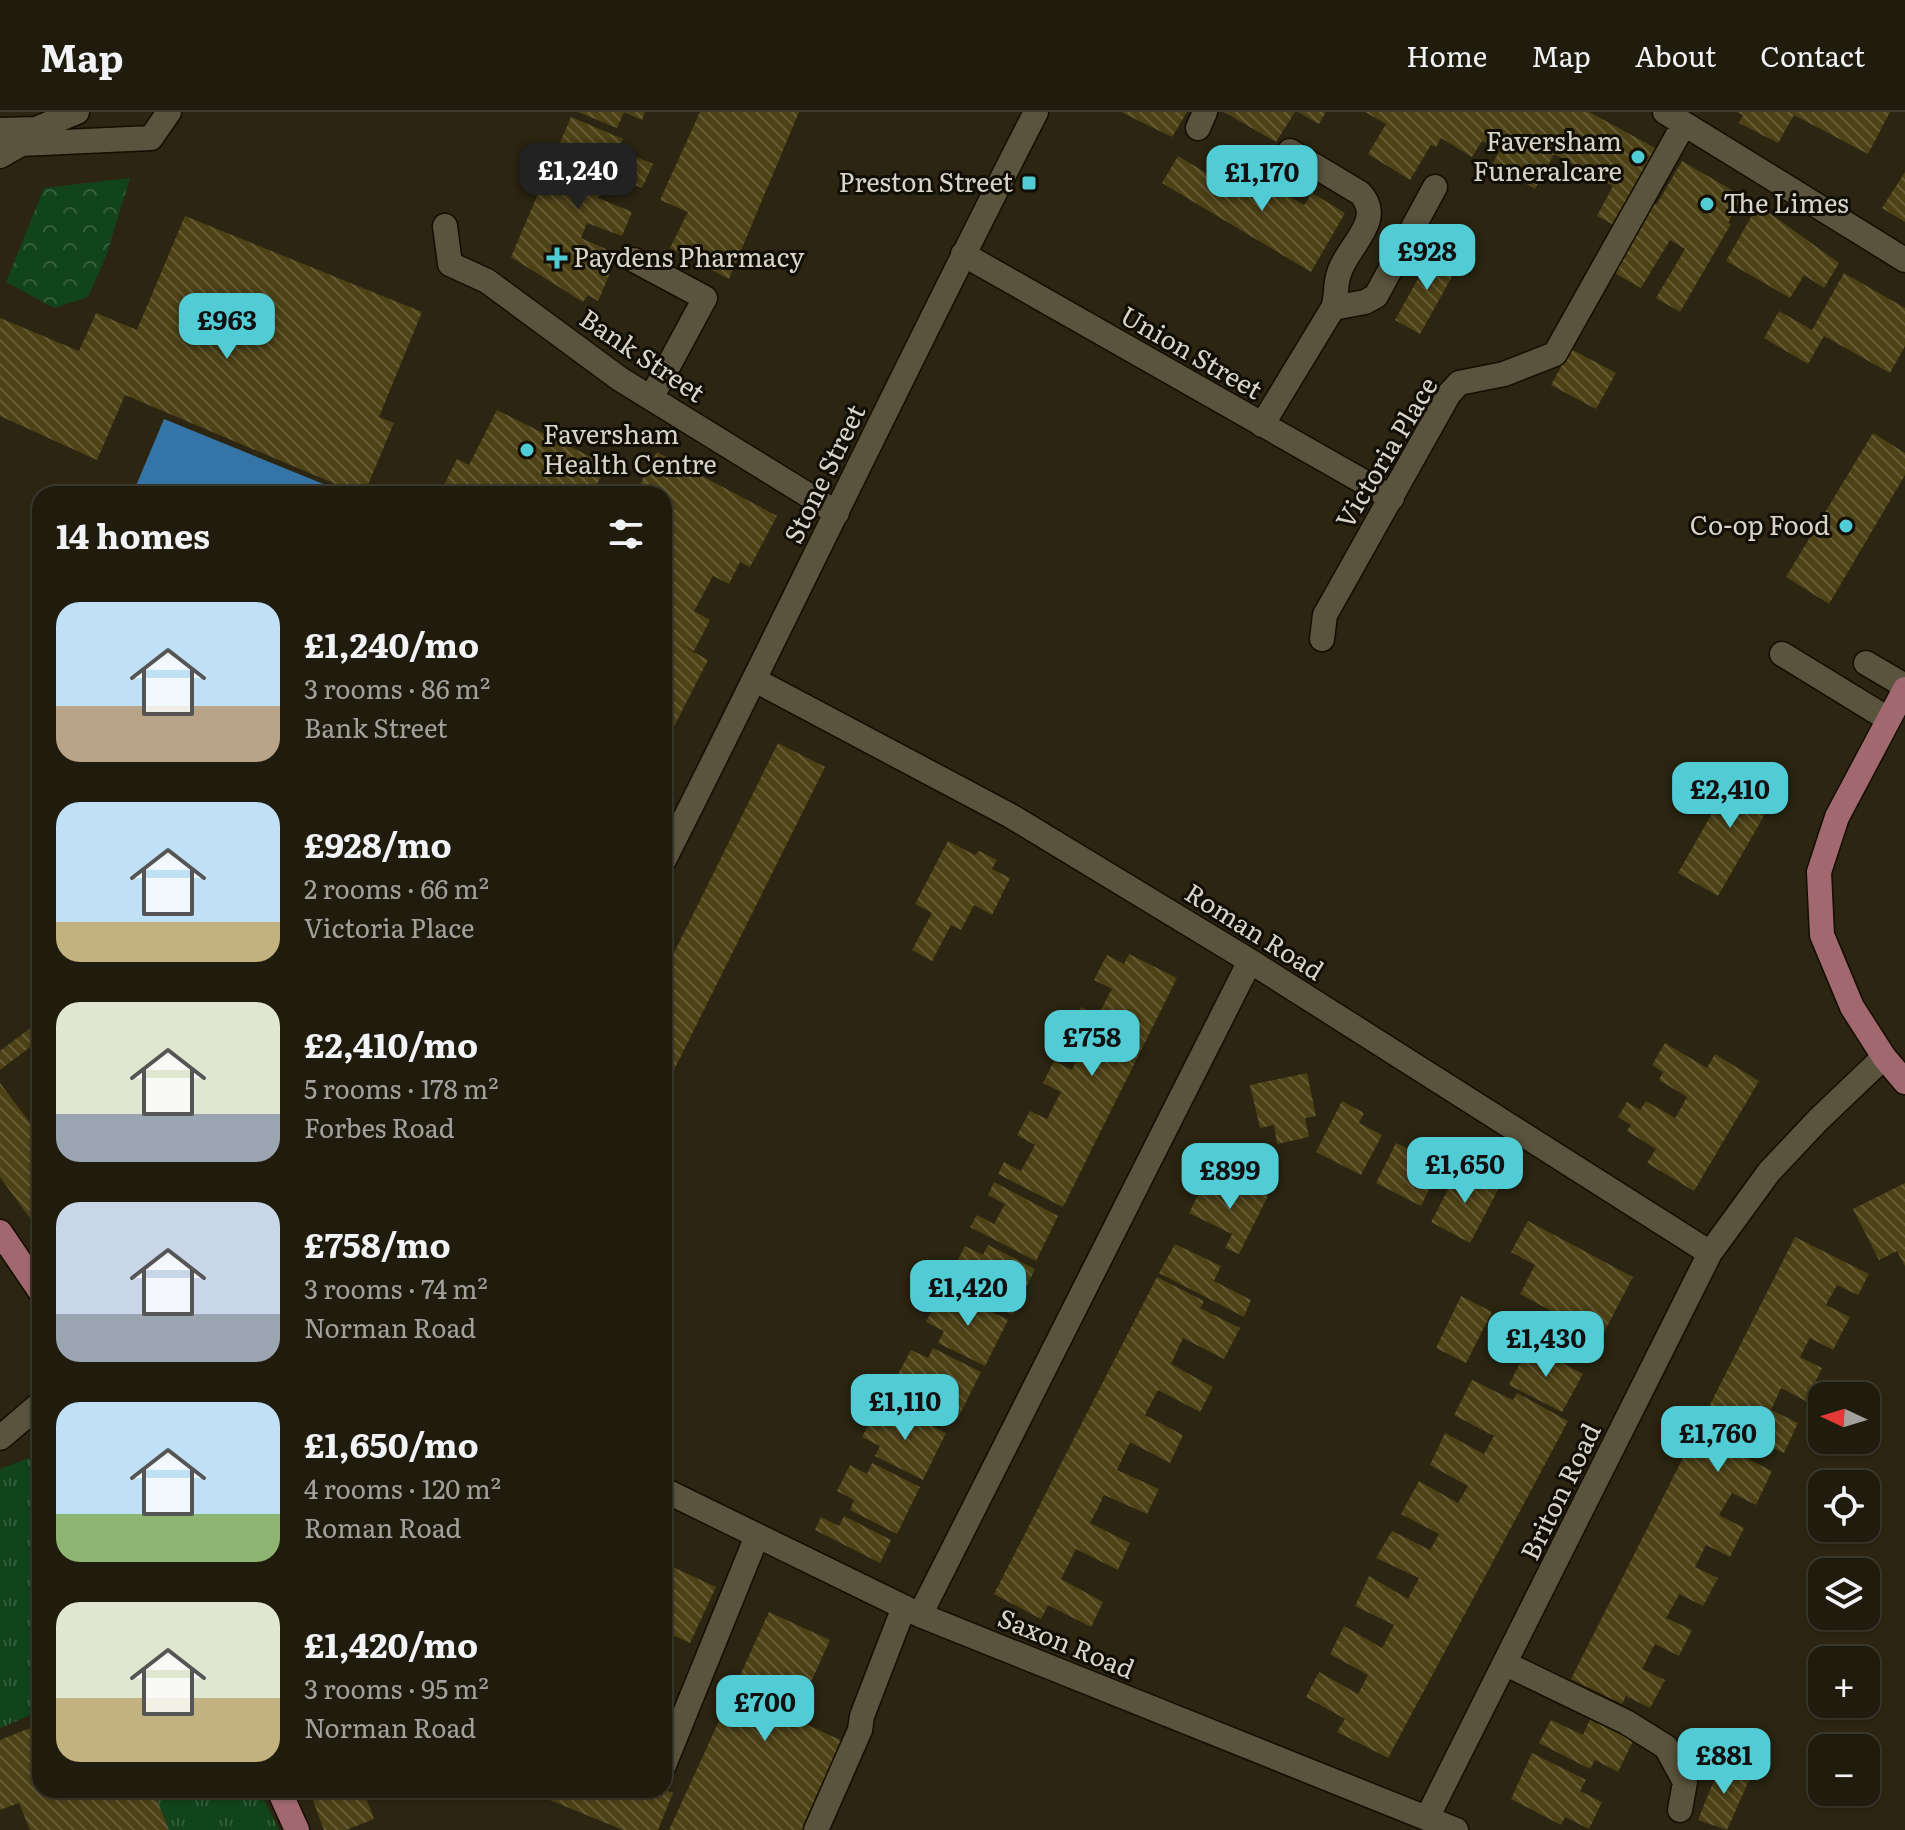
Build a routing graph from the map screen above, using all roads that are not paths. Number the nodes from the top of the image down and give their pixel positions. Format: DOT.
graph roads {
  1 [pos="77,112"];
  2 [pos="169,112"];
  3 [pos="1036,112"];
  4 [pos="1674,118"];
  5 [pos="0,130"];
  6 [pos="1290,151"];
  7 [pos="0,156"];
  8 [pos="1435,187"];
  9 [pos="445,226"];
  10 [pos="963,254"];
  11 [pos="634,260"];
  12 [pos="1905,260"];
  13 [pos="1333,308"];
  14 [pos="651,398"];
  15 [pos="1262,425"];
  16 [pos="1392,498"];
  17 [pos="837,513"];
  18 [pos="1322,639"];
  19 [pos="1782,654"];
  20 [pos="1866,663"];
  21 [pos="755,680"];
  22 [pos="1905,687"];
  23 [pos="1888,719"];
  24 [pos="672,844"];
  25 [pos="1250,961"];
  26 [pos="1884,1057"];
  27 [pos="1905,1082"];
  28 [pos="0,1232"];
  29 [pos="1710,1253"];
  30 [pos="32,1279"];
  31 [pos="32,1411"];
  32 [pos="0,1438"];
  33 [pos="672,1494"];
  34 [pos="757,1536"];
  35 [pos="912,1611"];
  36 [pos="1506,1664"];
  37 [pos="672,1728"];
  38 [pos="283,1798"];
  39 [pos="1680,1810"];
  40 [pos="1427,1818"];
  41 [pos="297,1830"];
  42 [pos="816,1830"];
  43 [pos="1456,1830"];
  1 -- 5 [label="street"];
  2 -- 7 [label="street"];
  3 -- 10 [label="street, Stone Street"];
  4 -- 12 [label="street"];
  4 -- 16 [label="street, Victoria Place"];
  6 -- 13 [label="street"];
  8 -- 13 [label="street"];
  9 -- 14 [label="street, Bank Street"];
  10 -- 15 [label="street, Union Street"];
  10 -- 17 [label="street, Stone Street"];
  11 -- 14 [label="street"];
  13 -- 15 [label="street"];
  14 -- 17 [label="street, Bank Street"];
  15 -- 16 [label="street, Union Street"];
  16 -- 18 [label="street, Victoria Place"];
  17 -- 21 [label="street, Stone Street"];
  19 -- 23 [label="street"];
  20 -- 22 [label="street"];
  21 -- 24 [label="street, Stone Street"];
  21 -- 25 [label="street, Roman Road"];
  22 -- 23 [label="main road"];
  23 -- 26 [label="main road"];
  25 -- 29 [label="street, Roman Road"];
  25 -- 35 [label="street"];
  26 -- 27 [label="main road"];
  26 -- 29 [label="street, Briton Road"];
  28 -- 30 [label="main road"];
  29 -- 36 [label="street, Briton Road"];
  31 -- 32 [label="street"];
  33 -- 34 [label="street, Saxon Road"];
  34 -- 35 [label="street, Saxon Road"];
  34 -- 37 [label="street"];
  35 -- 40 [label="street, Saxon Road"];
  35 -- 42 [label="street"];
  36 -- 39 [label="street"];
  36 -- 40 [label="street, Briton Road"];
  38 -- 41 [label="main road"];
  40 -- 43 [label="street, Saxon Road"];
}
